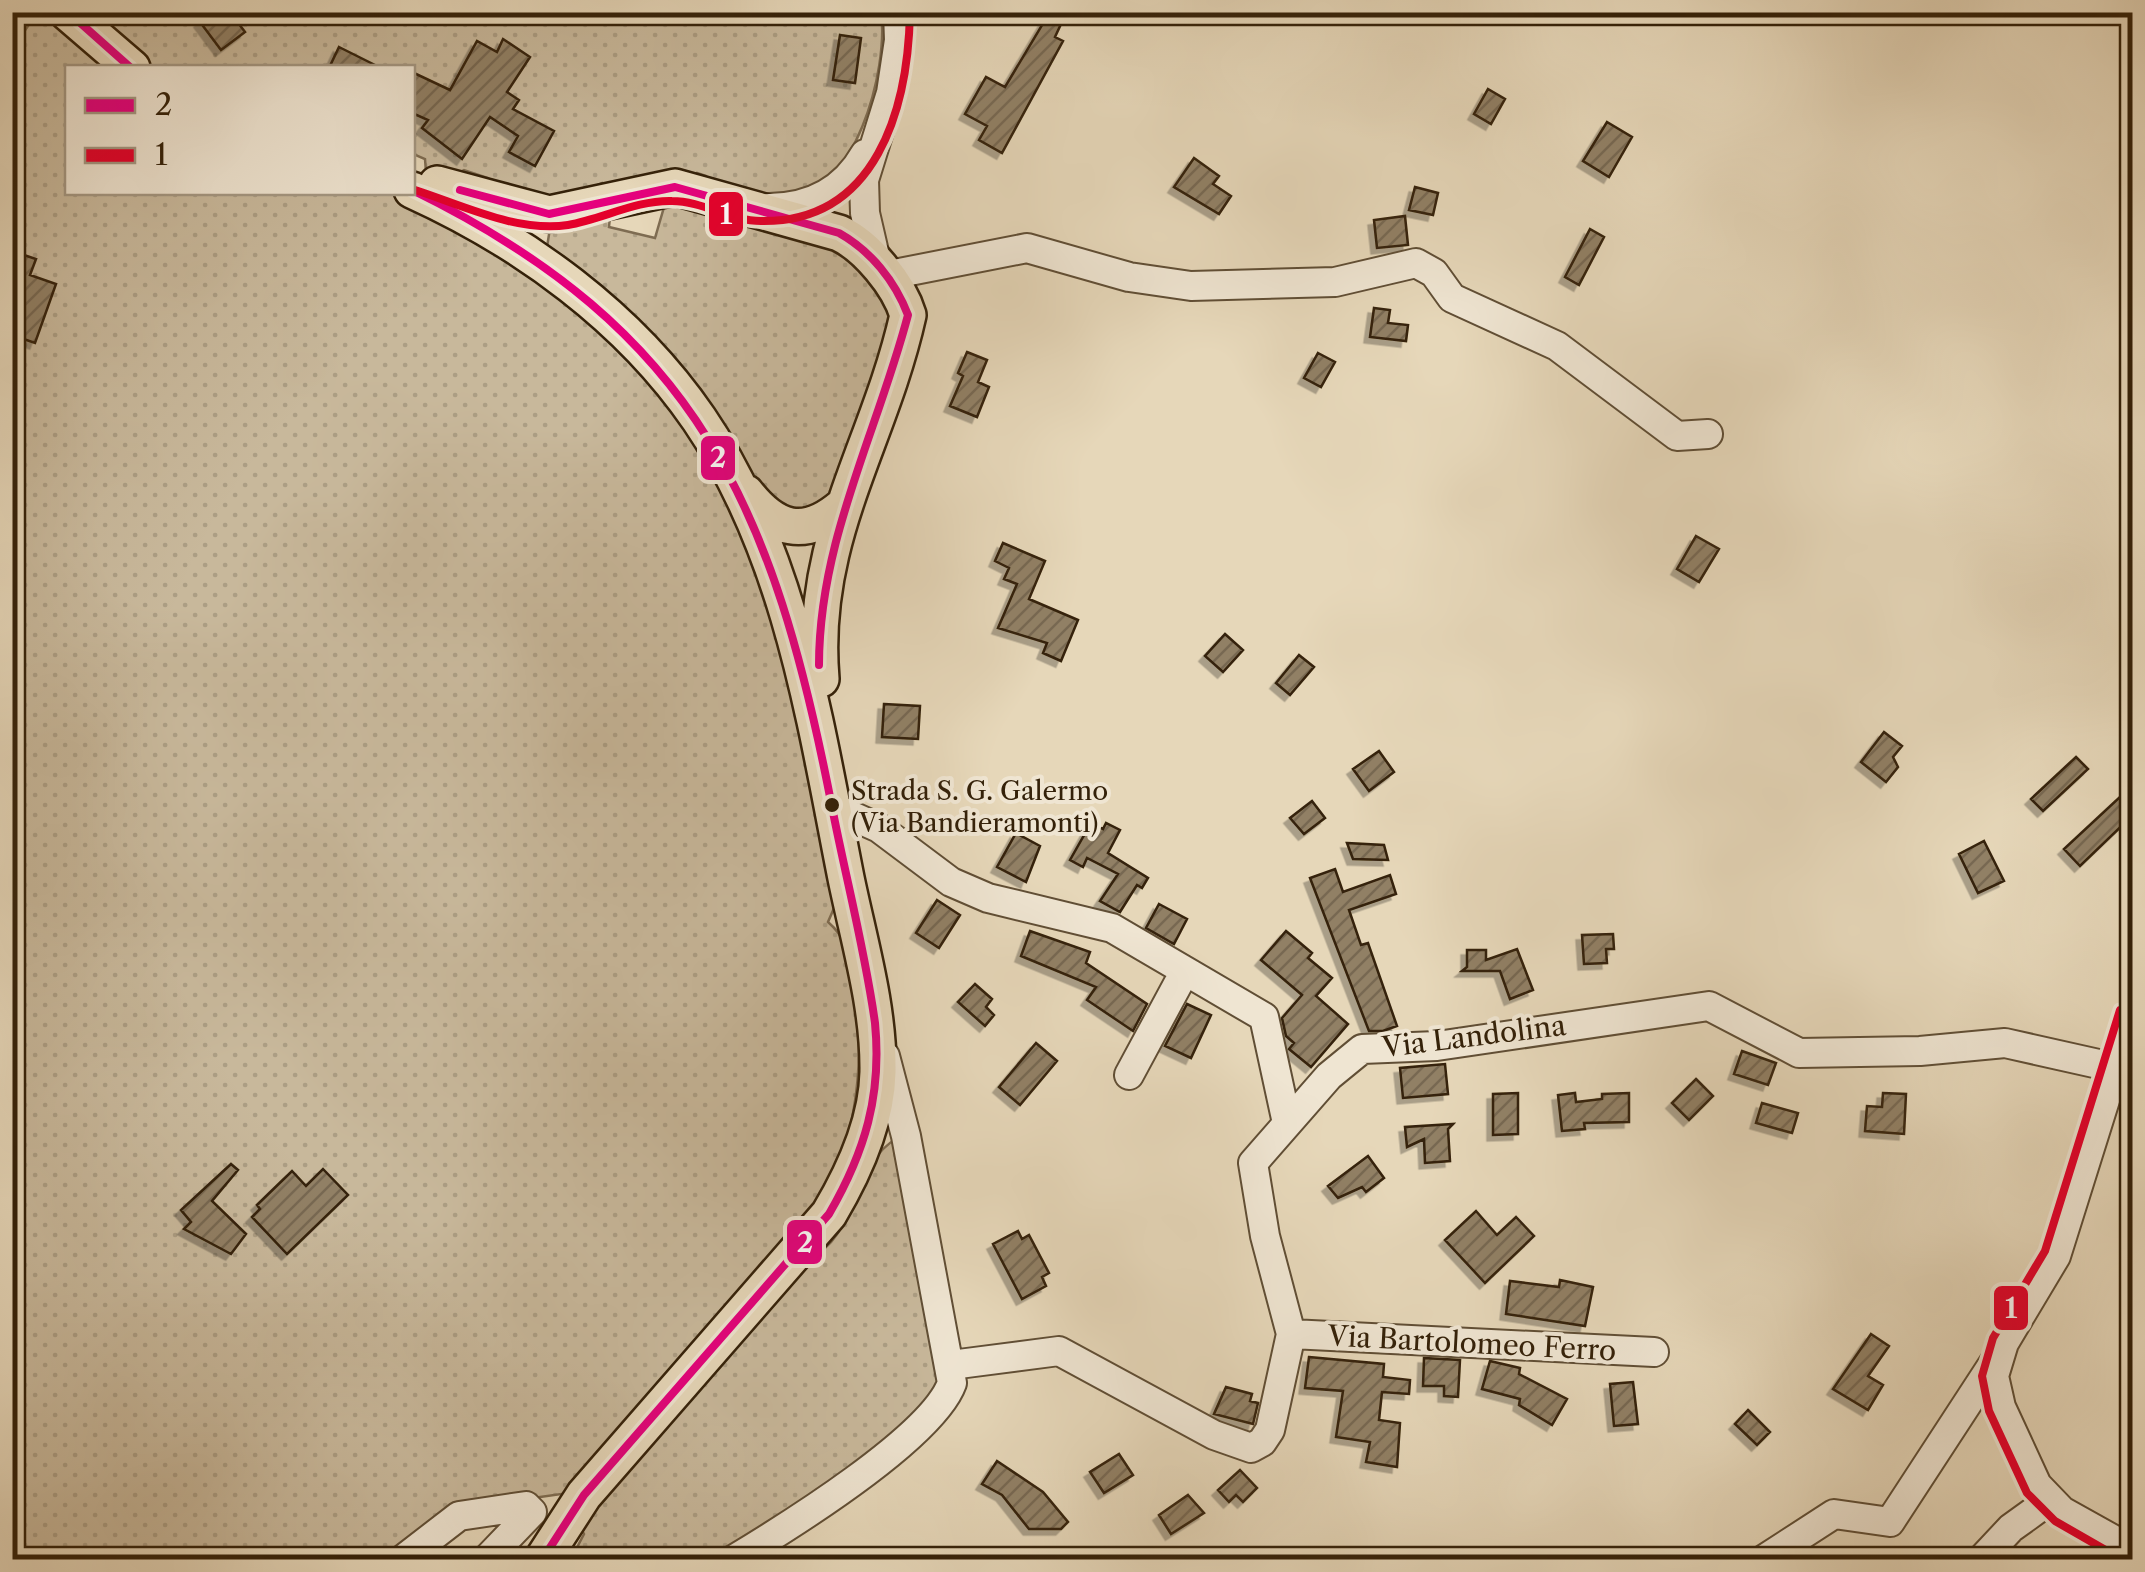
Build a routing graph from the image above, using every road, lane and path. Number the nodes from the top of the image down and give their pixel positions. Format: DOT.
graph roads {
  1 [pos="66,12"];
  2 [pos="898,12"];
  3 [pos="128,65"];
  4 [pos="878,131"];
  5 [pos="415,177"];
  6 [pos="415,191"];
  7 [pos="758,208"];
  8 [pos="548,214"];
  9 [pos="880,271"];
  10 [pos="558,274"];
  11 [pos="1708,434"];
  12 [pos="730,472"];
  13 [pos="842,507"];
  14 [pos="831,800"];
  15 [pos="1186,971"];
  16 [pos="873,1014"];
  17 [pos="2132,1014"];
  18 [pos="2112,1067"];
  19 [pos="1128,1075"];
  20 [pos="1287,1123"];
  21 [pos="1290,1334"];
  22 [pos="1654,1352"];
  23 [pos="951,1365"];
  24 [pos="1983,1396"];
  25 [pos="2031,1488"];
  26 [pos="2132,1550"];
  27 [pos="1984,1556"];
  28 [pos="402,1560"];
  29 [pos="486,1560"];
  30 [pos="542,1560"];
  31 [pos="733,1560"];
  32 [pos="1763,1560"];
  1 -- 3 [label="main road"];
  2 -- 4 [label="street"];
  4 -- 7 [label="street"];
  4 -- 9 [label="street"];
  5 -- 8 [label="main road"];
  6 -- 10 [label="main road"];
  7 -- 8 [label="main road"];
  7 -- 9 [label="main road"];
  8 -- 10 [label="main road"];
  9 -- 11 [label="street"];
  9 -- 13 [label="main road"];
  10 -- 12 [label="main road"];
  12 -- 13 [label="main road"];
  12 -- 14 [label="main road"];
  13 -- 14 [label="main road"];
  14 -- 15 [label="street"];
  14 -- 16 [label="main road"];
  15 -- 19 [label="street"];
  15 -- 20 [label="street"];
  16 -- 23 [label="street"];
  16 -- 30 [label="main road"];
  17 -- 18 [label="street"];
  18 -- 20 [label="street, Via Landolina"];
  18 -- 24 [label="street"];
  20 -- 21 [label="street, Via Landolina"];
  21 -- 22 [label="street, Via Bartolomeo Ferro"];
  21 -- 23 [label="street, Via Landolina"];
  23 -- 31 [label="street"];
  24 -- 25 [label="street"];
  24 -- 32 [label="street"];
  25 -- 26 [label="street"];
  25 -- 27 [label="street"];
  28 -- 29 [label="street"];
}
